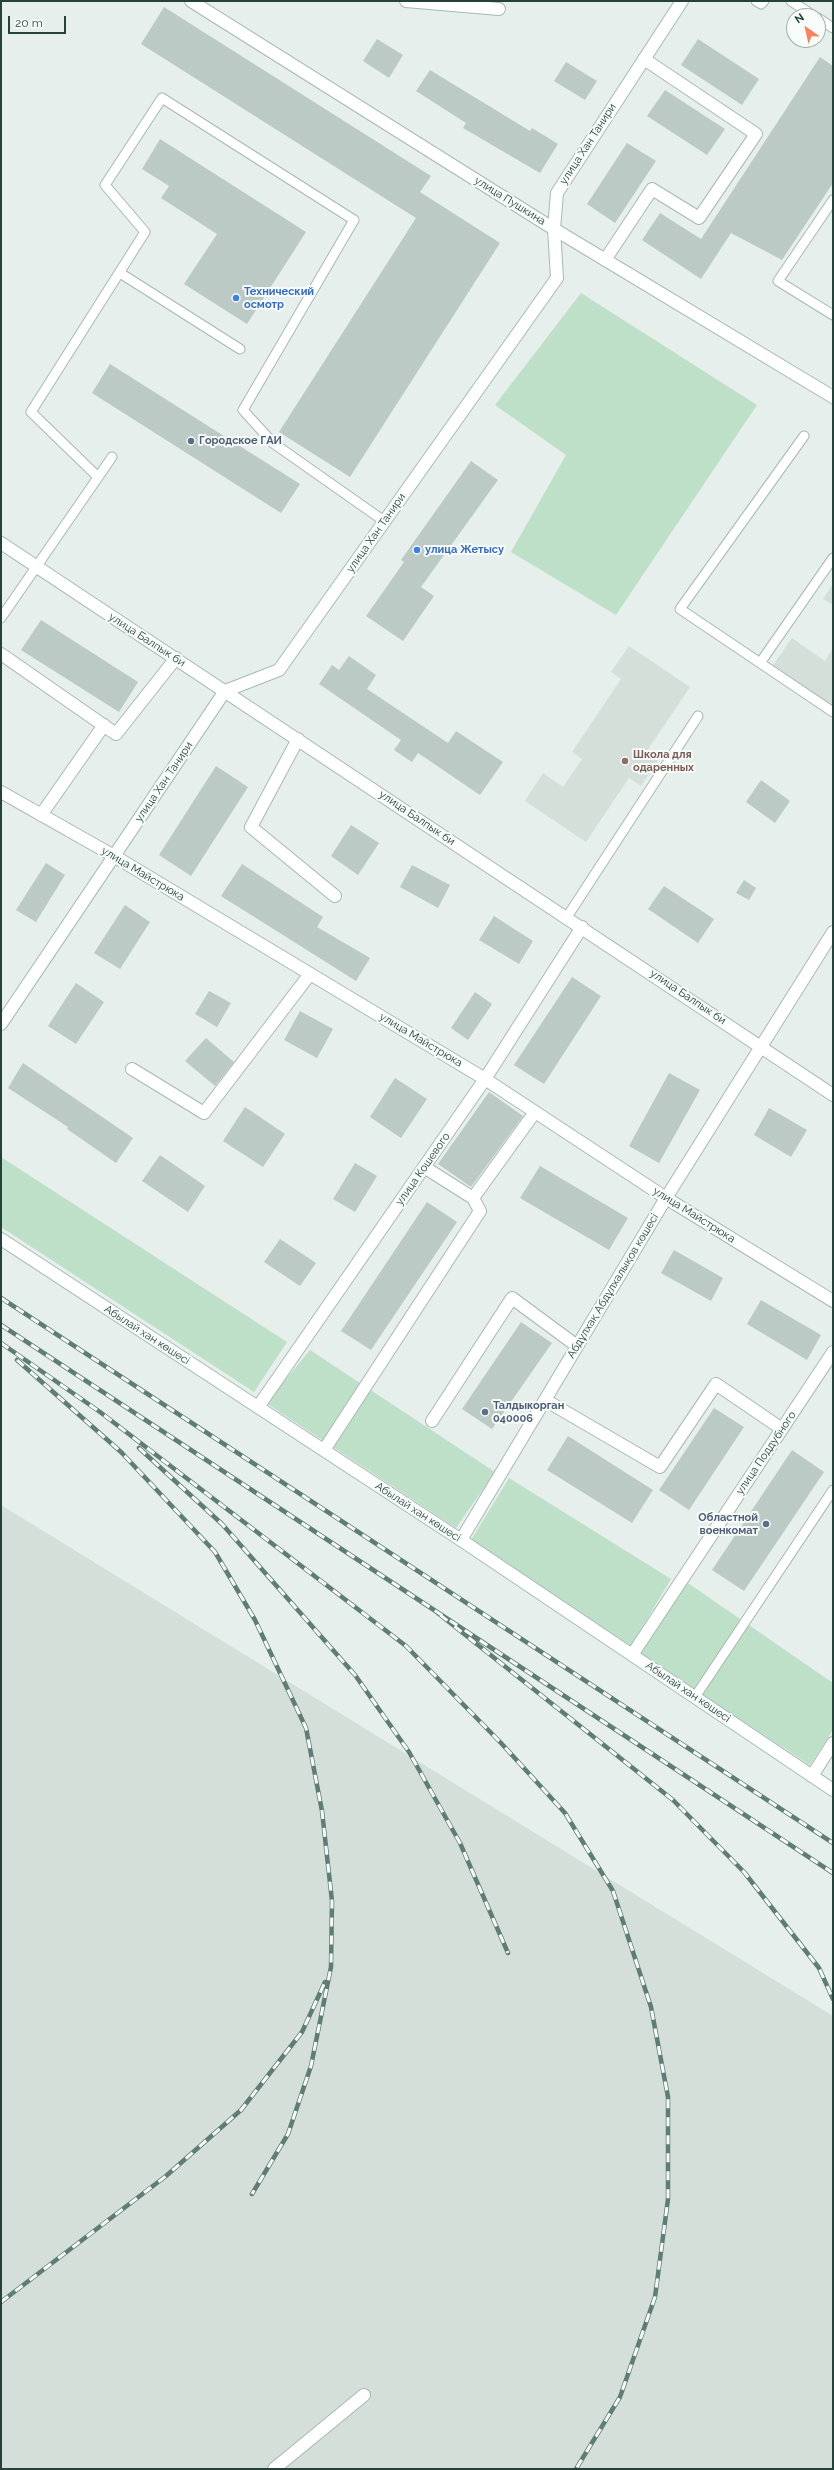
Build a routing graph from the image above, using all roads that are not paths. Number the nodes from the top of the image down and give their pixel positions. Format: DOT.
graph roads {
  1 [pos="191,1"];
  2 [pos="406,1"];
  3 [pos="682,1"];
  4 [pos="756,1"];
  5 [pos="764,1"];
  6 [pos="791,1"];
  7 [pos="802,8"];
  8 [pos="499,9"];
  9 [pos="644,59"];
  10 [pos="833,200"];
  11 [pos="554,229"];
  12 [pos="605,260"];
  13 [pos="120,273"];
  14 [pos="833,315"];
  15 [pos="240,349"];
  16 [pos="833,397"];
  17 [pos="804,436"];
  18 [pos="112,457"];
  19 [pos="98,477"];
  20 [pos="384,521"];
  21 [pos="1,543"];
  22 [pos="833,558"];
  23 [pos="36,566"];
  24 [pos="1,618"];
  25 [pos="1,654"];
  26 [pos="176,658"];
  27 [pos="760,663"];
  28 [pos="225,691"];
  29 [pos="833,712"];
  30 [pos="698,716"];
  31 [pos="104,725"];
  32 [pos="298,739"];
  33 [pos="1,792"];
  34 [pos="41,815"];
  35 [pos="114,856"];
  36 [pos="335,896"];
  37 [pos="567,918"];
  38 [pos="582,927"];
  39 [pos="833,932"];
  40 [pos="310,974"];
  41 [pos="1,1024"];
  42 [pos="763,1047"];
  43 [pos="132,1069"];
  44 [pos="485,1079"];
  45 [pos="833,1095"];
  46 [pos="535,1112"];
  47 [pos="424,1167"];
  48 [pos="473,1198"];
  49 [pos="666,1198"];
  50 [pos="1,1239"];
  51 [pos="833,1301"];
  52 [pos="577,1346"];
  53 [pos="833,1352"];
  54 [pos="545,1400"];
  55 [pos="258,1407"];
  56 [pos="432,1421"];
  57 [pos="782,1429"];
  58 [pos="324,1450"];
  59 [pos="833,1490"];
  60 [pos="461,1540"];
  61 [pos="632,1655"];
  62 [pos="695,1698"];
  63 [pos="833,1743"];
  64 [pos="812,1776"];
  65 [pos="833,1790"];
  66 [pos="364,2395"];
  67 [pos="274,2469"];
  1 -- 11 [label="street, улица Пушкина"];
  2 -- 8 [label="street"];
  3 -- 9 [label="street, улица Хан Танири"];
  4 -- 5 [label="lane"];
  6 -- 7 [label="lane"];
  9 -- 11 [label="street, улица Хан Танири"];
  9 -- 12 [label="street"];
  10 -- 14 [label="lane"];
  11 -- 12 [label="street, улица Пушкина"];
  11 -- 20 [label="street, улица Хан Танири"];
  12 -- 16 [label="street, улица Пушкина"];
  13 -- 15 [label="lane"];
  13 -- 19 [label="lane"];
  13 -- 20 [label="lane"];
  17 -- 27 [label="lane"];
  18 -- 19 [label="lane"];
  19 -- 23 [label="lane"];
  20 -- 28 [label="street, улица Хан Танири"];
  21 -- 23 [label="street, улица Балпык би"];
  22 -- 27 [label="lane"];
  23 -- 24 [label="lane"];
  23 -- 26 [label="street, улица Балпык би"];
  25 -- 31 [label="street"];
  26 -- 28 [label="street, улица Балпык би"];
  26 -- 31 [label="street"];
  27 -- 29 [label="lane"];
  28 -- 32 [label="street, улица Балпык би"];
  28 -- 35 [label="street, улица Хан Танири"];
  30 -- 37 [label="lane"];
  31 -- 34 [label="street"];
  32 -- 36 [label="street"];
  32 -- 37 [label="street, улица Балпык би"];
  33 -- 34 [label="street, улица Майстрюка"];
  34 -- 35 [label="street, улица Майстрюка"];
  35 -- 40 [label="street, улица Майстрюка"];
  35 -- 41 [label="street, улица Хан Танири"];
  37 -- 38 [label="street, улица Балпык би"];
  38 -- 42 [label="street, улица Балпык би"];
  38 -- 44 [label="street, улица Кошевого"];
  39 -- 42 [label="street, Абдұлхақ Абдұлхалықов көшесі"];
  40 -- 43 [label="street"];
  40 -- 44 [label="street, улица Майстрюка"];
  42 -- 45 [label="street, улица Балпык би"];
  42 -- 49 [label="street, Абдұлхақ Абдұлхалықов көшесі"];
  44 -- 46 [label="street, улица Майстрюка"];
  44 -- 47 [label="street, улица Кошевого"];
  46 -- 48 [label="street"];
  46 -- 49 [label="street, улица Майстрюка"];
  47 -- 48 [label="street"];
  47 -- 55 [label="street, улица Кошевого"];
  48 -- 58 [label="street"];
  49 -- 51 [label="street, улица Майстрюка"];
  49 -- 52 [label="street, Абдұлхақ Абдұлхалықов көшесі"];
  50 -- 55 [label="street, Абылай хан көшесі"];
  52 -- 54 [label="street, Абдұлхақ Абдұлхалықов көшесі"];
  52 -- 56 [label="street"];
  53 -- 57 [label="street, улица Поддубного"];
  54 -- 57 [label="street"];
  54 -- 60 [label="street, Абдұлхақ Абдұлхалықов көшесі"];
  55 -- 58 [label="street, Абылай хан көшесі"];
  57 -- 61 [label="street, улица Поддубного"];
  58 -- 60 [label="street, Абылай хан көшесі"];
  59 -- 62 [label="lane"];
  60 -- 61 [label="street, Абылай хан көшесі"];
  61 -- 62 [label="street, Абылай хан көшесі"];
  62 -- 64 [label="street, Абылай хан көшесі"];
  63 -- 64 [label="street"];
  64 -- 65 [label="street, Абылай хан көшесі"];
  66 -- 67 [label="street"];
}
